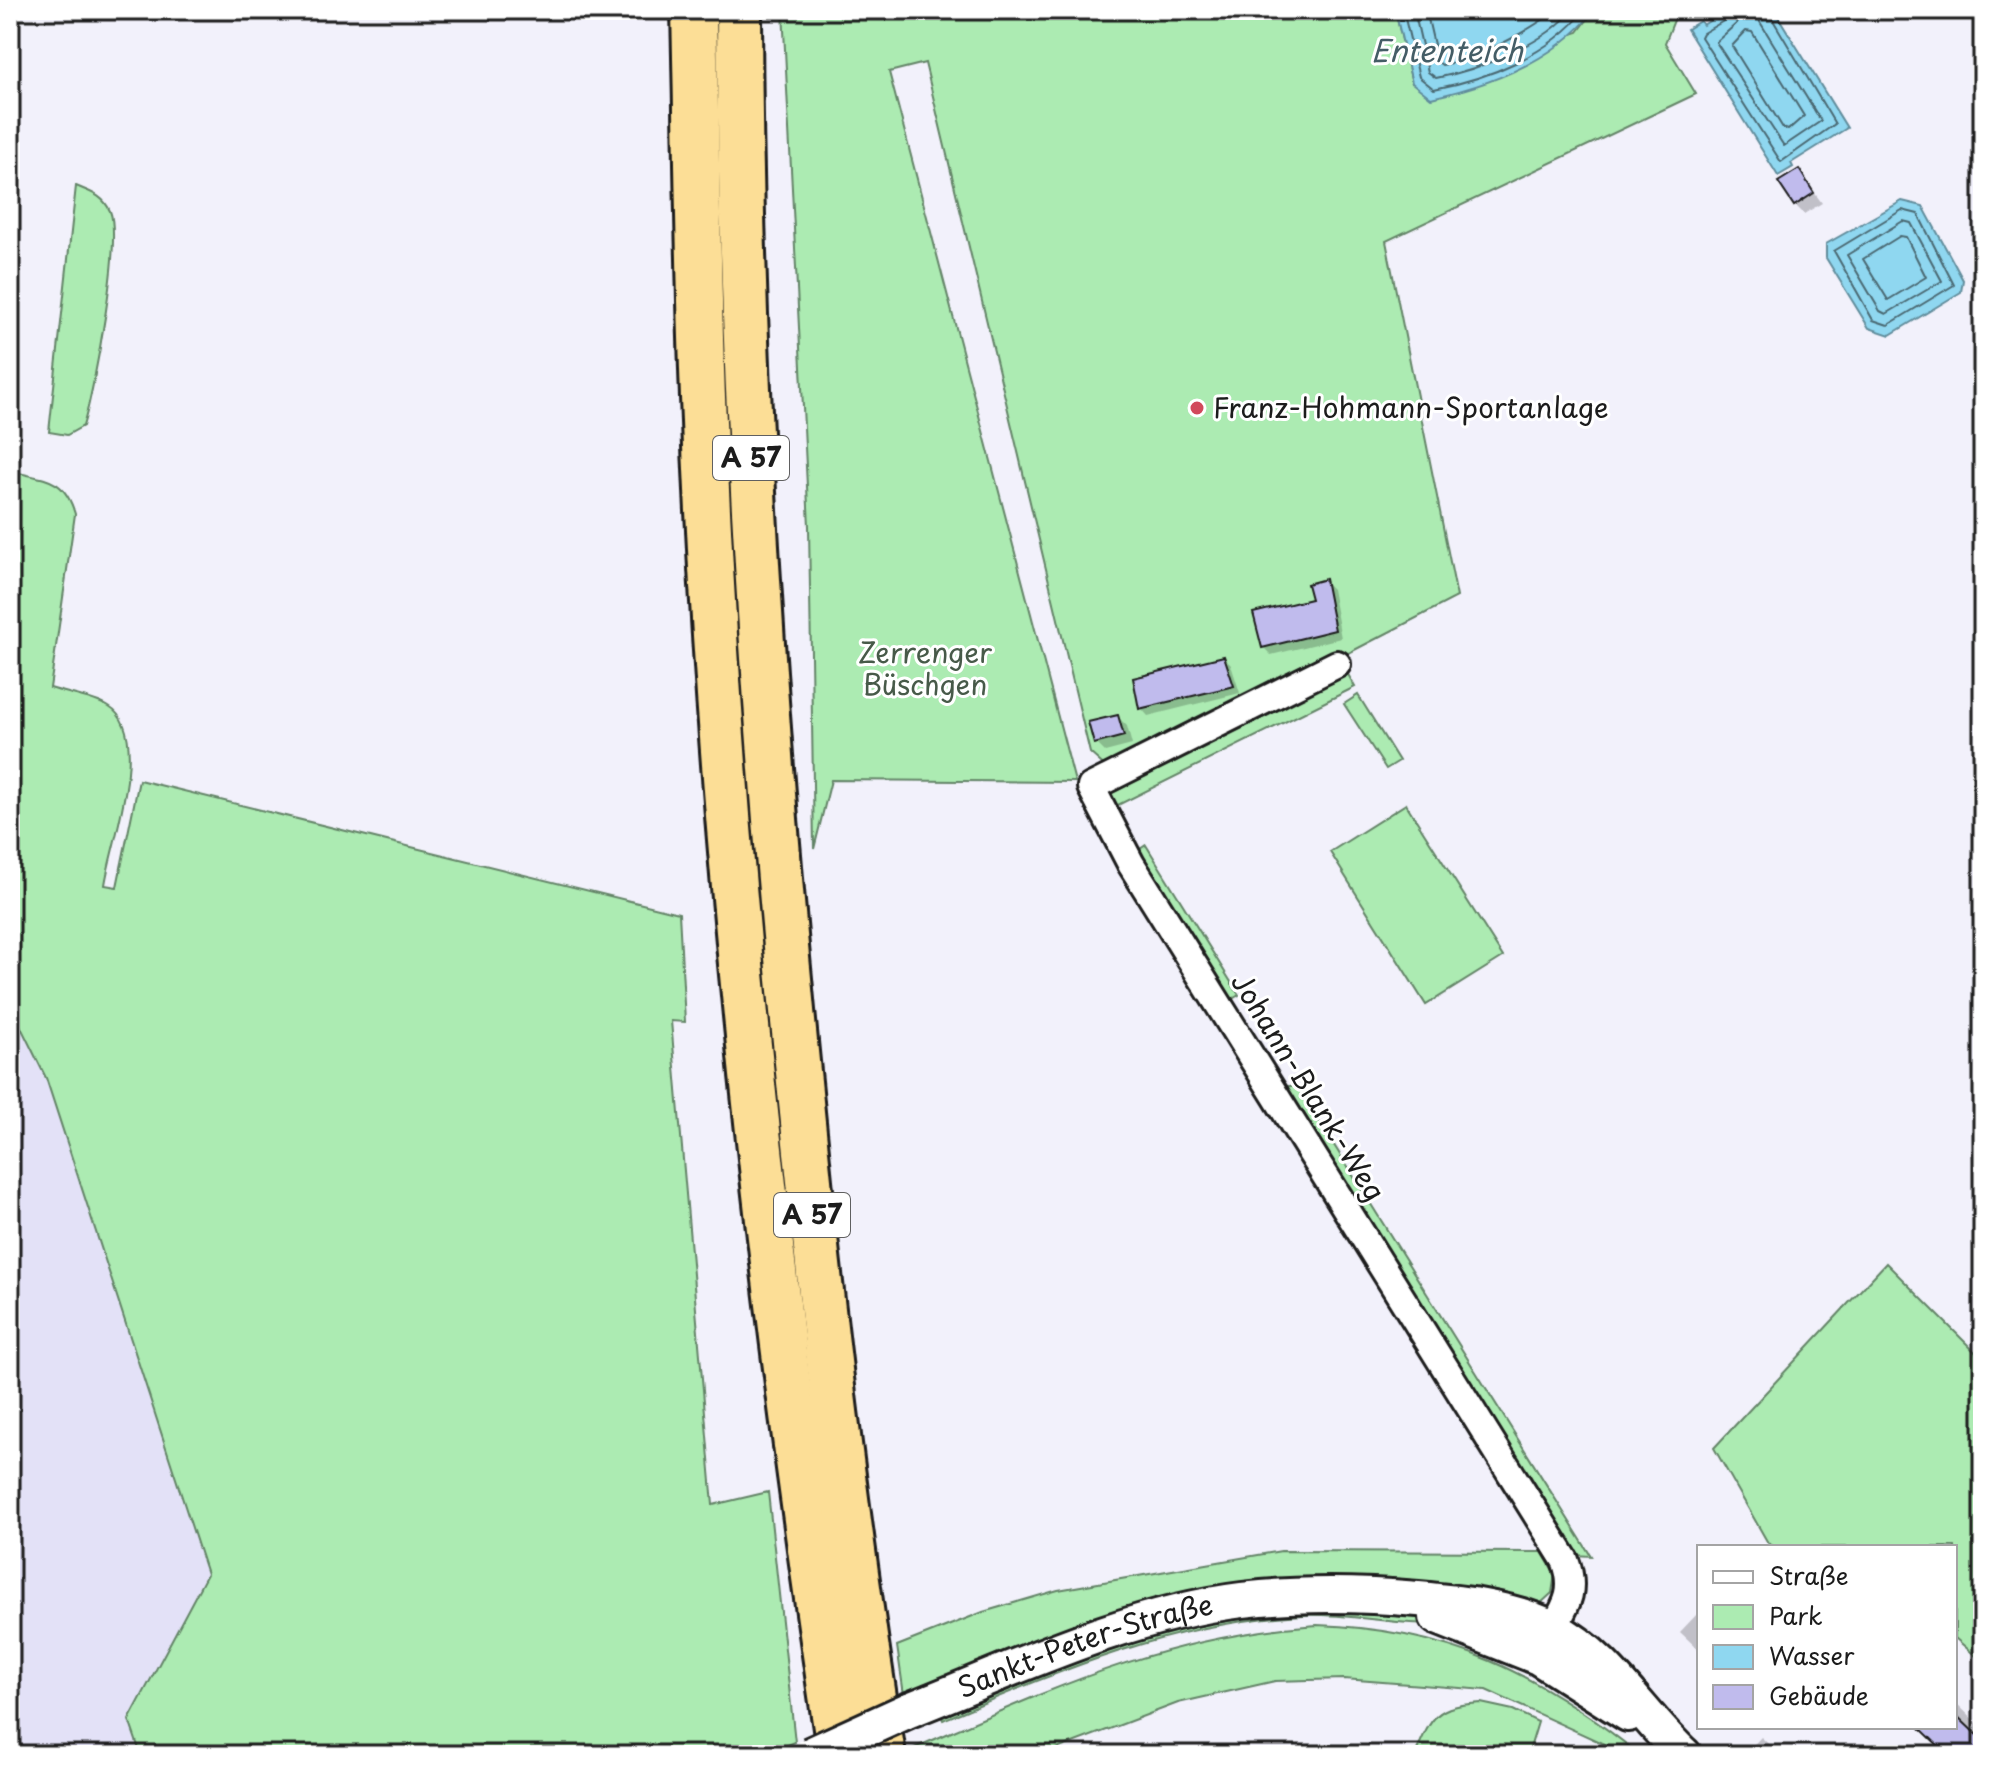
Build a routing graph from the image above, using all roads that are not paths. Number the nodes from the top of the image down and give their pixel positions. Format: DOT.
graph roads {
  1 [pos="694,10"];
  2 [pos="739,10"];
  3 [pos="1337,664"];
  4 [pos="1545,1643"];
  5 [pos="1680,1752"];
  6 [pos="810,1755"];
  7 [pos="840,1755"];
  8 [pos="883,1755"];
  1 -- 7 [label="highway, A 57"];
  2 -- 8 [label="highway, A 57"];
  3 -- 4 [label="street, Johann-Blank-Weg"];
  4 -- 5 [label="street, Sankt-Peter-Straße"];
  4 -- 6 [label="street, Sankt-Peter-Straße, bridge"];
}
